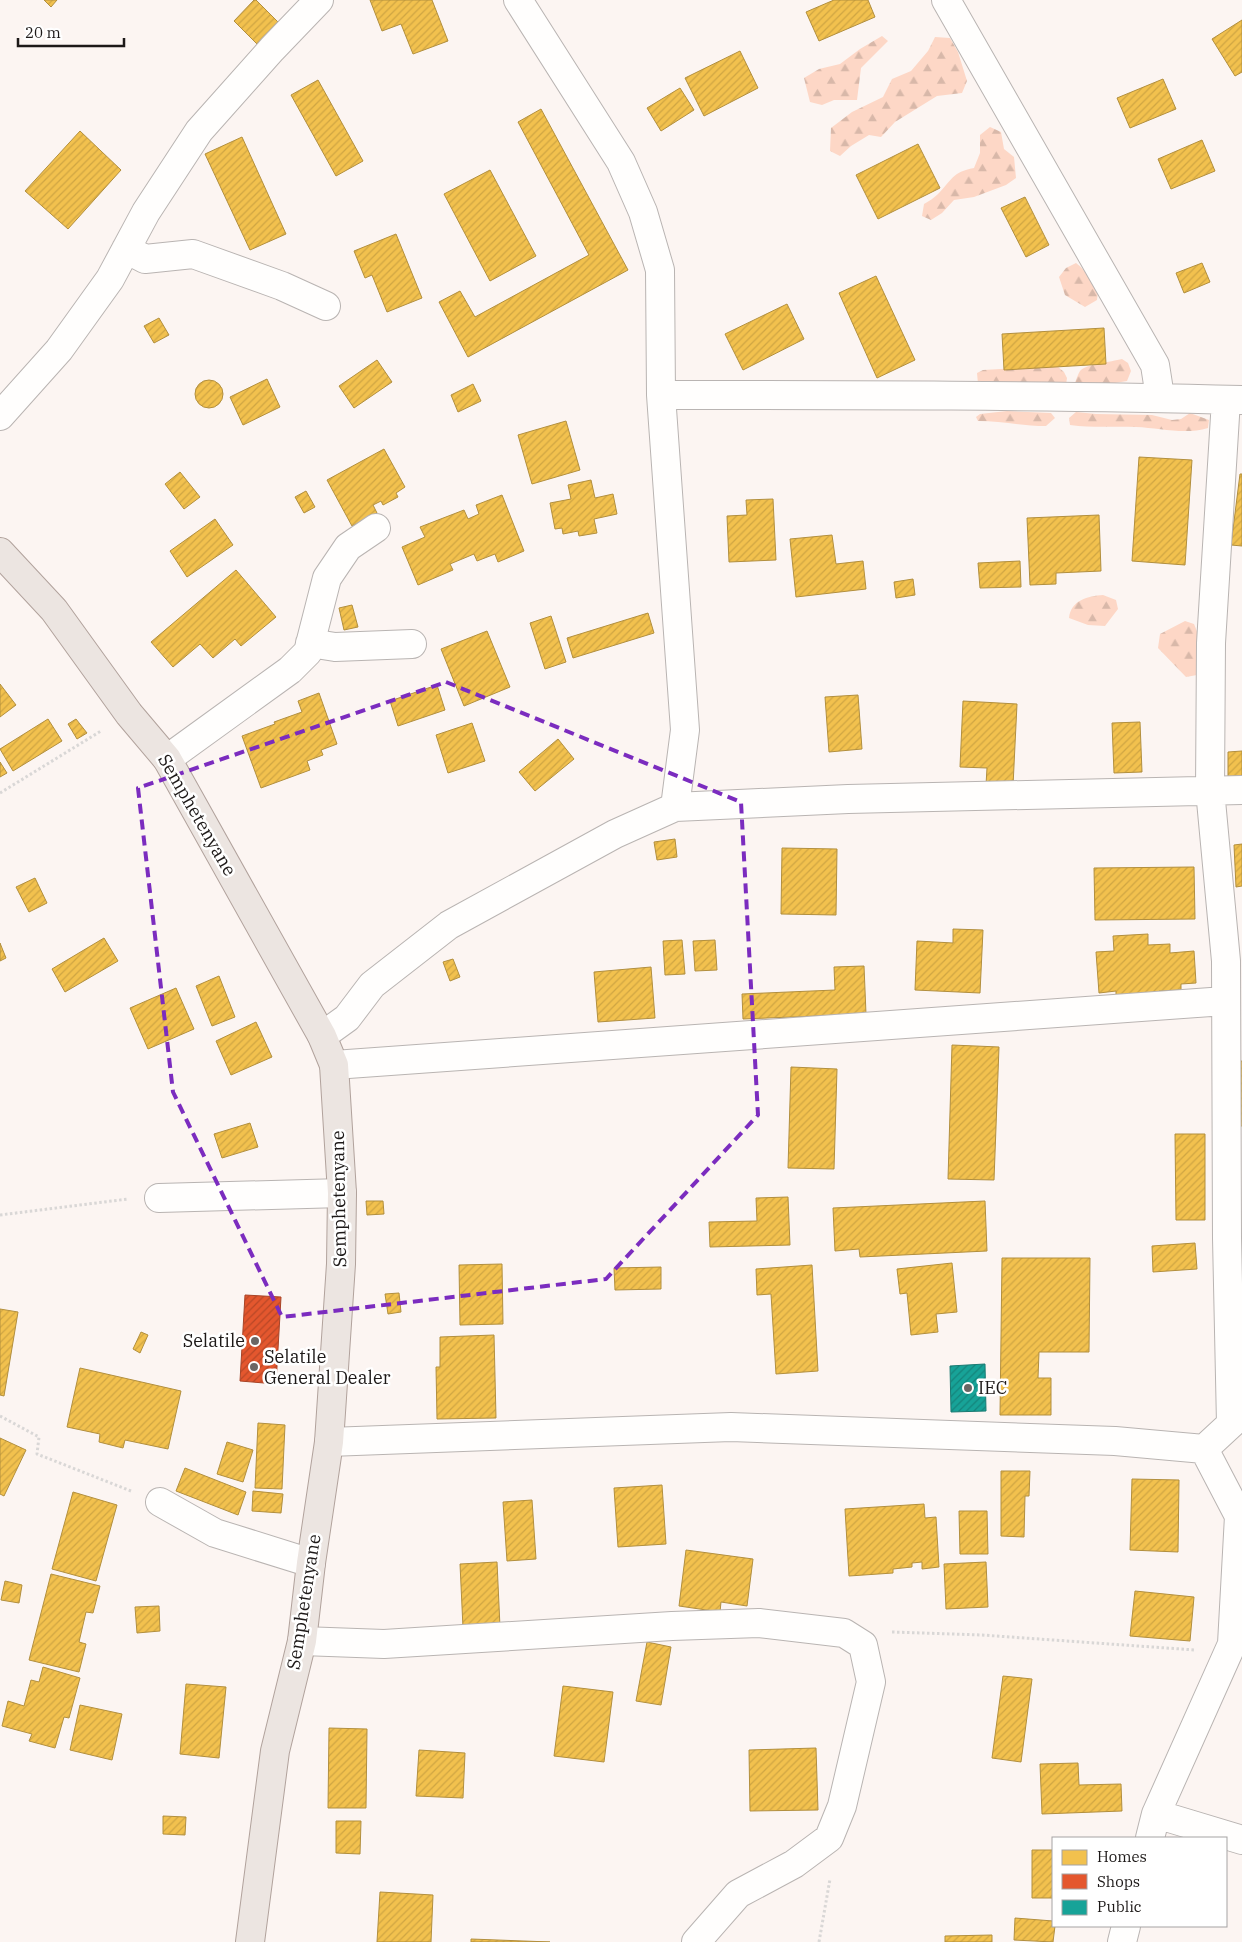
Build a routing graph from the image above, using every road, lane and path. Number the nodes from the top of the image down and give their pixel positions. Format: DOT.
graph roads {
  1 [pos="319,0"];
  2 [pos="518,0"];
  3 [pos="946,0"];
  4 [pos="126,249"];
  5 [pos="326,306"];
  6 [pos="661,395"];
  7 [pos="1160,397"];
  8 [pos="1234,400"];
  9 [pos="0,416"];
  10 [pos="376,528"];
  11 [pos="0,552"];
  12 [pos="310,643"];
  13 [pos="412,644"];
  14 [pos="129,714"];
  15 [pos="166,759"];
  16 [pos="1210,790"];
  17 [pos="1242,790"];
  18 [pos="0,792"];
  19 [pos="675,807"];
  20 [pos="1225,1002"];
  21 [pos="322,1036"];
  22 [pos="334,1065"];
  23 [pos="342,1193"];
  24 [pos="159,1198"];
  25 [pos="0,1216"];
  26 [pos="0,1416"];
  27 [pos="329,1442"];
  28 [pos="1204,1449"];
  29 [pos="160,1502"];
  30 [pos="1241,1516"];
  31 [pos="311,1563"];
  32 [pos="302,1641"];
  33 [pos="856,1641"];
  34 [pos="1228,1652"];
  35 [pos="1153,1826"];
  36 [pos="1223,1837"];
  37 [pos="829,1838"];
  38 [pos="1227,1838"];
  39 [pos="1242,1840"];
  40 [pos="1126,1927"];
  41 [pos="250,1942"];
  42 [pos="696,1942"];
  43 [pos="819,1942"];
  44 [pos="1122,1942"];
  1 -- 4 [label="street"];
  2 -- 6 [label="street"];
  3 -- 7 [label="street"];
  4 -- 5 [label="street"];
  4 -- 9 [label="street"];
  6 -- 7 [label="street"];
  6 -- 19 [label="street"];
  7 -- 8 [label="street"];
  8 -- 16 [label="street"];
  10 -- 12 [label="street"];
  11 -- 14 [label="main road, Semphetenyane"];
  12 -- 13 [label="street"];
  12 -- 15 [label="street"];
  14 -- 15 [label="main road, Semphetenyane"];
  14 -- 18 [label="path"];
  15 -- 21 [label="main road, Semphetenyane"];
  16 -- 17 [label="street"];
  16 -- 19 [label="street"];
  16 -- 20 [label="street"];
  19 -- 21 [label="street"];
  20 -- 22 [label="street"];
  20 -- 28 [label="street"];
  21 -- 22 [label="main road, Semphetenyane"];
  22 -- 23 [label="main road, Semphetenyane"];
  23 -- 24 [label="street"];
  23 -- 27 [label="main road, Semphetenyane"];
  24 -- 25 [label="path"];
  26 -- 29 [label="path"];
  27 -- 28 [label="street"];
  27 -- 31 [label="main road, Semphetenyane"];
  28 -- 30 [label="street"];
  29 -- 31 [label="street"];
  30 -- 34 [label="street"];
  31 -- 32 [label="main road, Semphetenyane"];
  32 -- 33 [label="street"];
  32 -- 41 [label="main road, Semphetenyane"];
  33 -- 34 [label="path"];
  33 -- 37 [label="street"];
  34 -- 35 [label="street"];
  35 -- 36 [label="street"];
  37 -- 42 [label="street"];
  37 -- 43 [label="path"];
  38 -- 39 [label="street"];
  40 -- 44 [label="street"];
}
